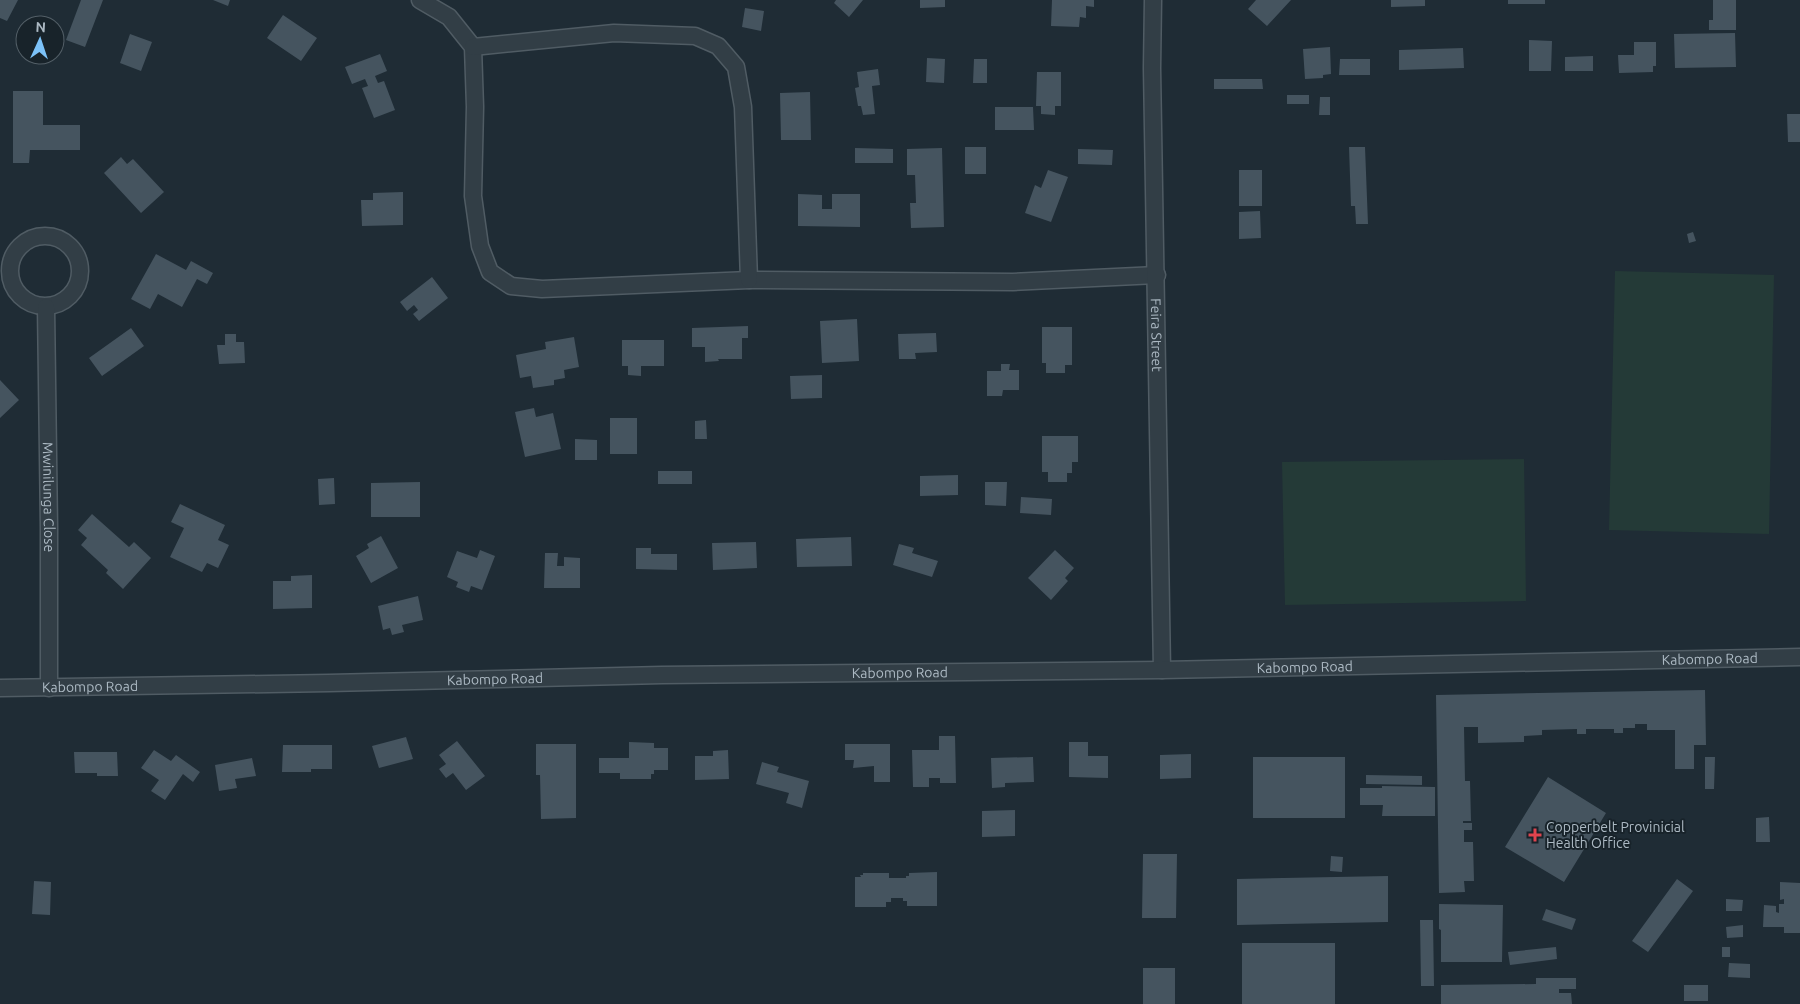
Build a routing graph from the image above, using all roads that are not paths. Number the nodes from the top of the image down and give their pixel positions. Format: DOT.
graph roads {
  1 [pos="420,0"];
  2 [pos="1153,0"];
  3 [pos="473,47"];
  4 [pos="1156,275"];
  5 [pos="749,280"];
  6 [pos="46,307"];
  7 [pos="1800,658"];
  8 [pos="1162,670"];
  9 [pos="0,688"];
  10 [pos="49,688"];
  1 -- 3 [label="street"];
  2 -- 4 [label="street, Feira Street"];
  3 -- 5 [label="street"];
  3 -- 5 [label="street"];
  4 -- 5 [label="street"];
  4 -- 8 [label="street, Feira Street"];
  6 -- 6 [label="street"];
  6 -- 10 [label="street, Mwinilunga Close"];
  7 -- 8 [label="street, Kabompo Road"];
  8 -- 10 [label="street, Kabompo Road"];
  9 -- 10 [label="street, Kabompo Road"];
}
